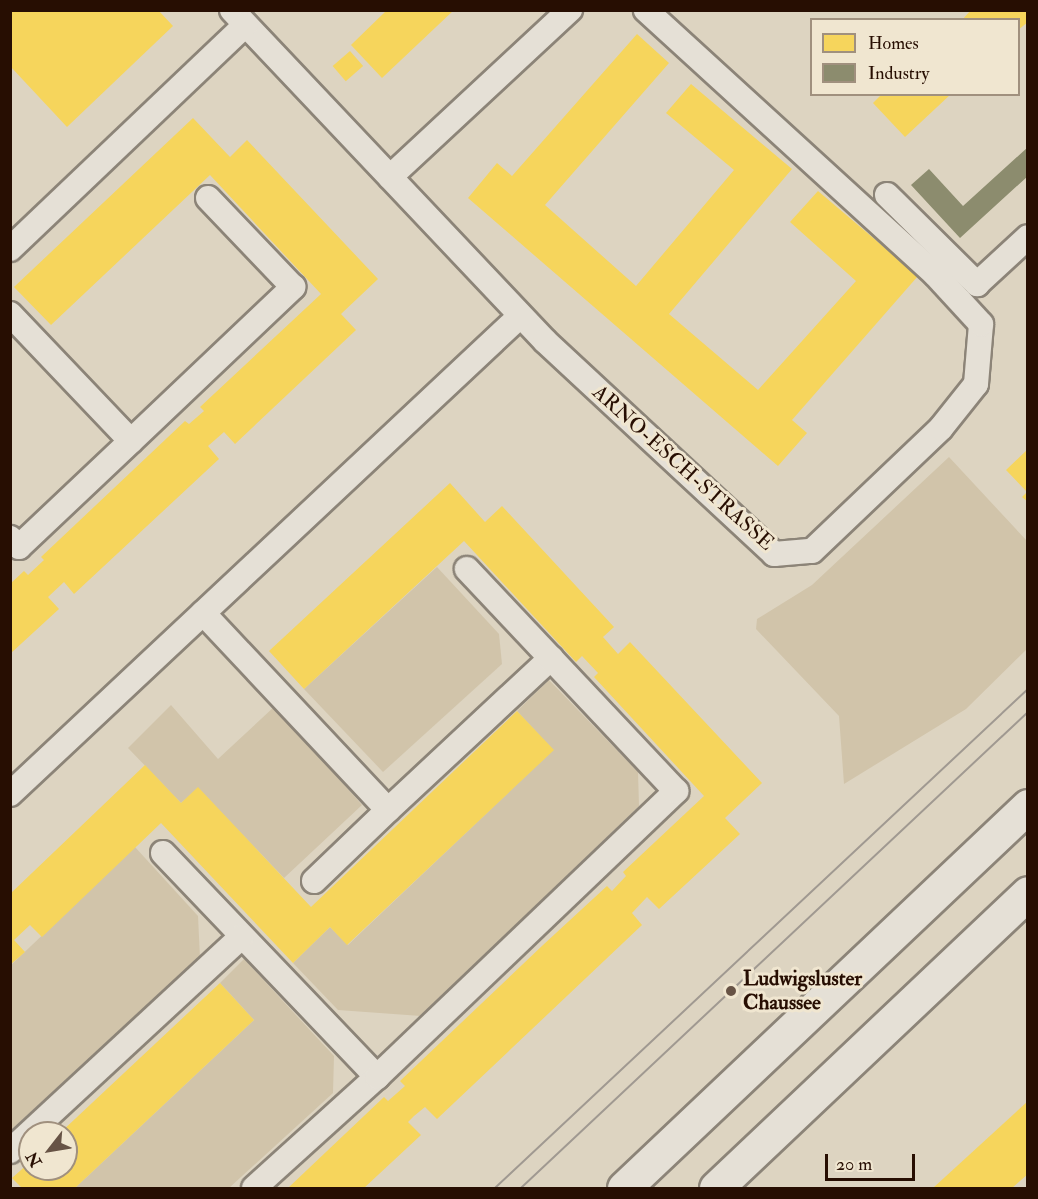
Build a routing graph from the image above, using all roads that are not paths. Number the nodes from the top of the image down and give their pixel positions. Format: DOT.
graph roads {
  1 [pos="570,10"];
  2 [pos="646,10"];
  3 [pos="238,18"];
  4 [pos="390,177"];
  5 [pos="887,195"];
  6 [pos="208,198"];
  7 [pos="1028,237"];
  8 [pos="14,240"];
  9 [pos="10,314"];
  10 [pos="519,317"];
  11 [pos="131,441"];
  12 [pos="13,547"];
  13 [pos="467,568"];
  14 [pos="203,613"];
  15 [pos="550,658"];
  16 [pos="10,794"];
  17 [pos="1028,806"];
  18 [pos="388,810"];
  19 [pos="163,853"];
  20 [pos="314,880"];
  21 [pos="1028,893"];
  22 [pos="241,937"];
  23 [pos="377,1077"];
  24 [pos="10,1151"];
  25 [pos="254,1188"];
  26 [pos="624,1188"];
  27 [pos="716,1188"];
  1 -- 4 [label="street"];
  2 -- 10 [label="street, ARNO-ESCH-STRASSE"];
  3 -- 4 [label="street, ARNO-ESCH-STRASSE"];
  3 -- 8 [label="street"];
  4 -- 10 [label="street, ARNO-ESCH-STRASSE"];
  5 -- 7 [label="street"];
  6 -- 11 [label="street"];
  9 -- 11 [label="street"];
  10 -- 14 [label="street"];
  11 -- 12 [label="street"];
  13 -- 15 [label="street"];
  14 -- 16 [label="street"];
  14 -- 18 [label="street"];
  15 -- 18 [label="street"];
  15 -- 23 [label="street"];
  17 -- 26 [label="street"];
  18 -- 20 [label="street"];
  19 -- 22 [label="street"];
  21 -- 27 [label="street"];
  22 -- 23 [label="street"];
  22 -- 24 [label="street"];
  23 -- 25 [label="street"];
}
